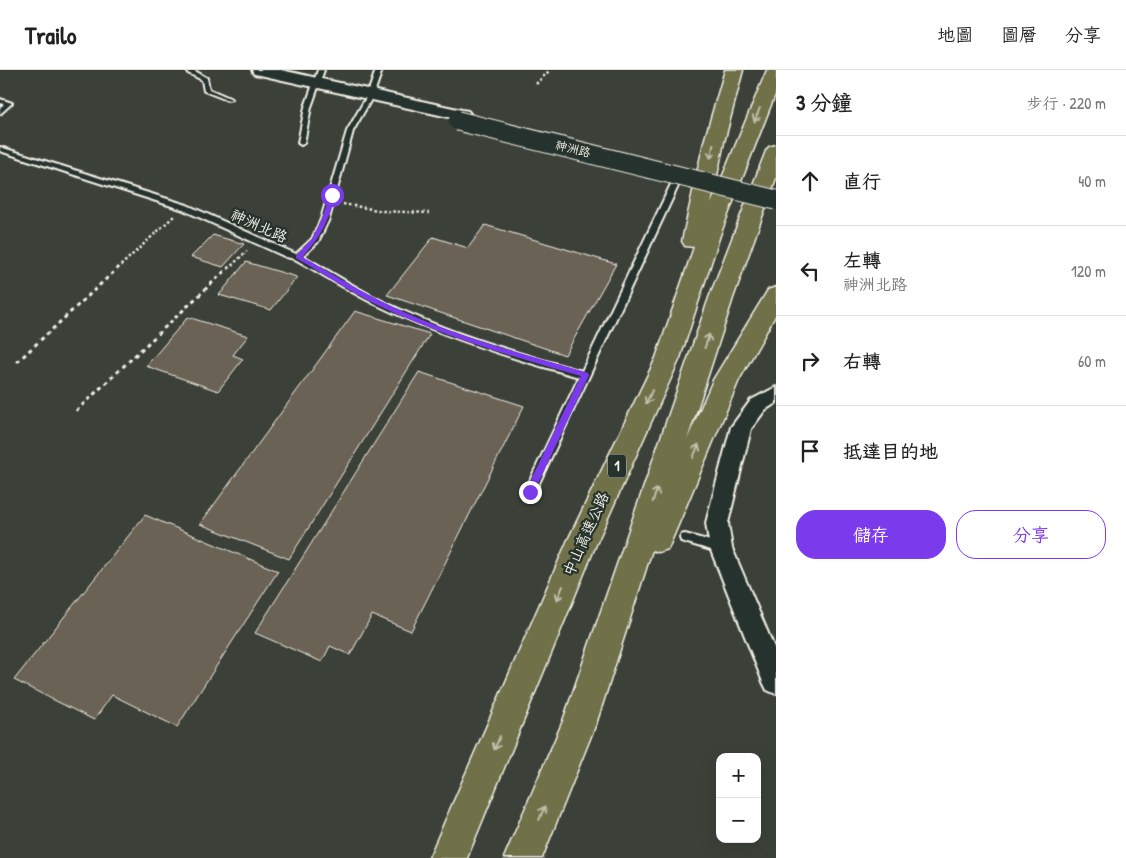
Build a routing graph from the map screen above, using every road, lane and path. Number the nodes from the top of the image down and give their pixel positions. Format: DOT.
graph roads {
  1 [pos="190,70"];
  2 [pos="260,70"];
  3 [pos="379,70"];
  4 [pos="550,70"];
  5 [pos="734,70"];
  6 [pos="776,70"];
  7 [pos="319,77"];
  8 [pos="536,84"];
  9 [pos="370,96"];
  10 [pos="229,100"];
  11 [pos="0,101"];
  12 [pos="0,112"];
  13 [pos="460,118"];
  14 [pos="301,143"];
  15 [pos="0,149"];
  16 [pos="776,151"];
  17 [pos="676,182"];
  18 [pos="776,193"];
  19 [pos="776,200"];
  20 [pos="330,201"];
  21 [pos="184,207"];
  22 [pos="429,213"];
  23 [pos="259,240"];
  24 [pos="298,257"];
  25 [pos="776,295"];
  26 [pos="668,358"];
  27 [pos="17,362"];
  28 [pos="585,375"];
  29 [pos="776,394"];
  30 [pos="76,411"];
  31 [pos="530,492"];
  32 [pos="685,538"];
  33 [pos="721,548"];
  34 [pos="776,682"];
  35 [pos="580,721"];
  36 [pos="448,858"];
  37 [pos="523,858"];
  1 -- 10 [label="lane"];
  2 -- 7 [label="street, 神洲路"];
  3 -- 9 [label="lane"];
  4 -- 8 [label="path"];
  5 -- 26 [label="highway, one-way"];
  6 -- 26 [label="highway, 中山高速公路 / 1, one-way"];
  7 -- 9 [label="street, 神洲路"];
  7 -- 14 [label="lane"];
  9 -- 13 [label="street, 神洲路"];
  9 -- 20 [label="lane"];
  11 -- 12 [label="lane"];
  13 -- 18 [label="street, 神洲路"];
  13 -- 19 [label="street, 神洲路, bridge"];
  15 -- 21 [label="lane, 神洲北路"];
  35 -- 16 [label="highway, one-way"];
  17 -- 28 [label="lane"];
  20 -- 22 [label="path"];
  20 -- 24 [label="lane"];
  21 -- 23 [label="lane, 神洲北路"];
  21 -- 27 [label="path"];
  23 -- 24 [label="lane, 神洲北路"];
  23 -- 30 [label="path"];
  24 -- 28 [label="lane, 神洲北路"];
  35 -- 25 [label="highway, one-way"];
  26 -- 36 [label="highway, 中山高速公路 / 1, one-way"];
  28 -- 31 [label="lane"];
  29 -- 33 [label="street"];
  32 -- 33 [label="lane"];
  33 -- 34 [label="street"];
  37 -- 35 [label="highway, one-way"];
}
